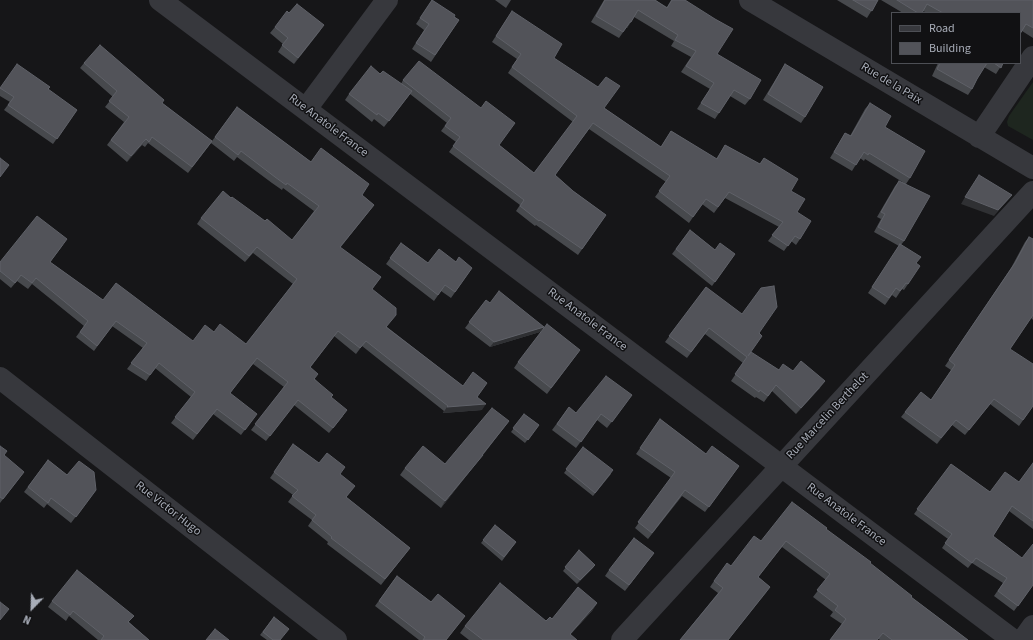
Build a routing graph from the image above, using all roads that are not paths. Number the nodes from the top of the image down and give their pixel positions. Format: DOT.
graph roads {
  1 [pos="160,0"];
  2 [pos="387,0"];
  3 [pos="750,0"];
  4 [pos="1033,57"];
  5 [pos="306,109"];
  6 [pos="979,137"];
  7 [pos="1033,168"];
  8 [pos="1033,192"];
  9 [pos="0,378"];
  10 [pos="782,466"];
  11 [pos="1033,626"];
  12 [pos="336,640"];
  13 [pos="622,640"];
  14 [pos="1013,640"];
  15 [pos="1023,640"];
  1 -- 5 [label="street, Rue Anatole France"];
  2 -- 5 [label="street"];
  3 -- 6 [label="street, Rue de la Paix"];
  4 -- 6 [label="street"];
  5 -- 10 [label="street, Rue Anatole France"];
  6 -- 7 [label="street, Rue de la Paix"];
  8 -- 10 [label="street, Rue Marcelin Berthelot"];
  9 -- 12 [label="street, Rue Victor Hugo"];
  10 -- 13 [label="street, Rue Marcelin Berthelot"];
  10 -- 14 [label="street, Rue Anatole France"];
  11 -- 15 [label="street"];
}
